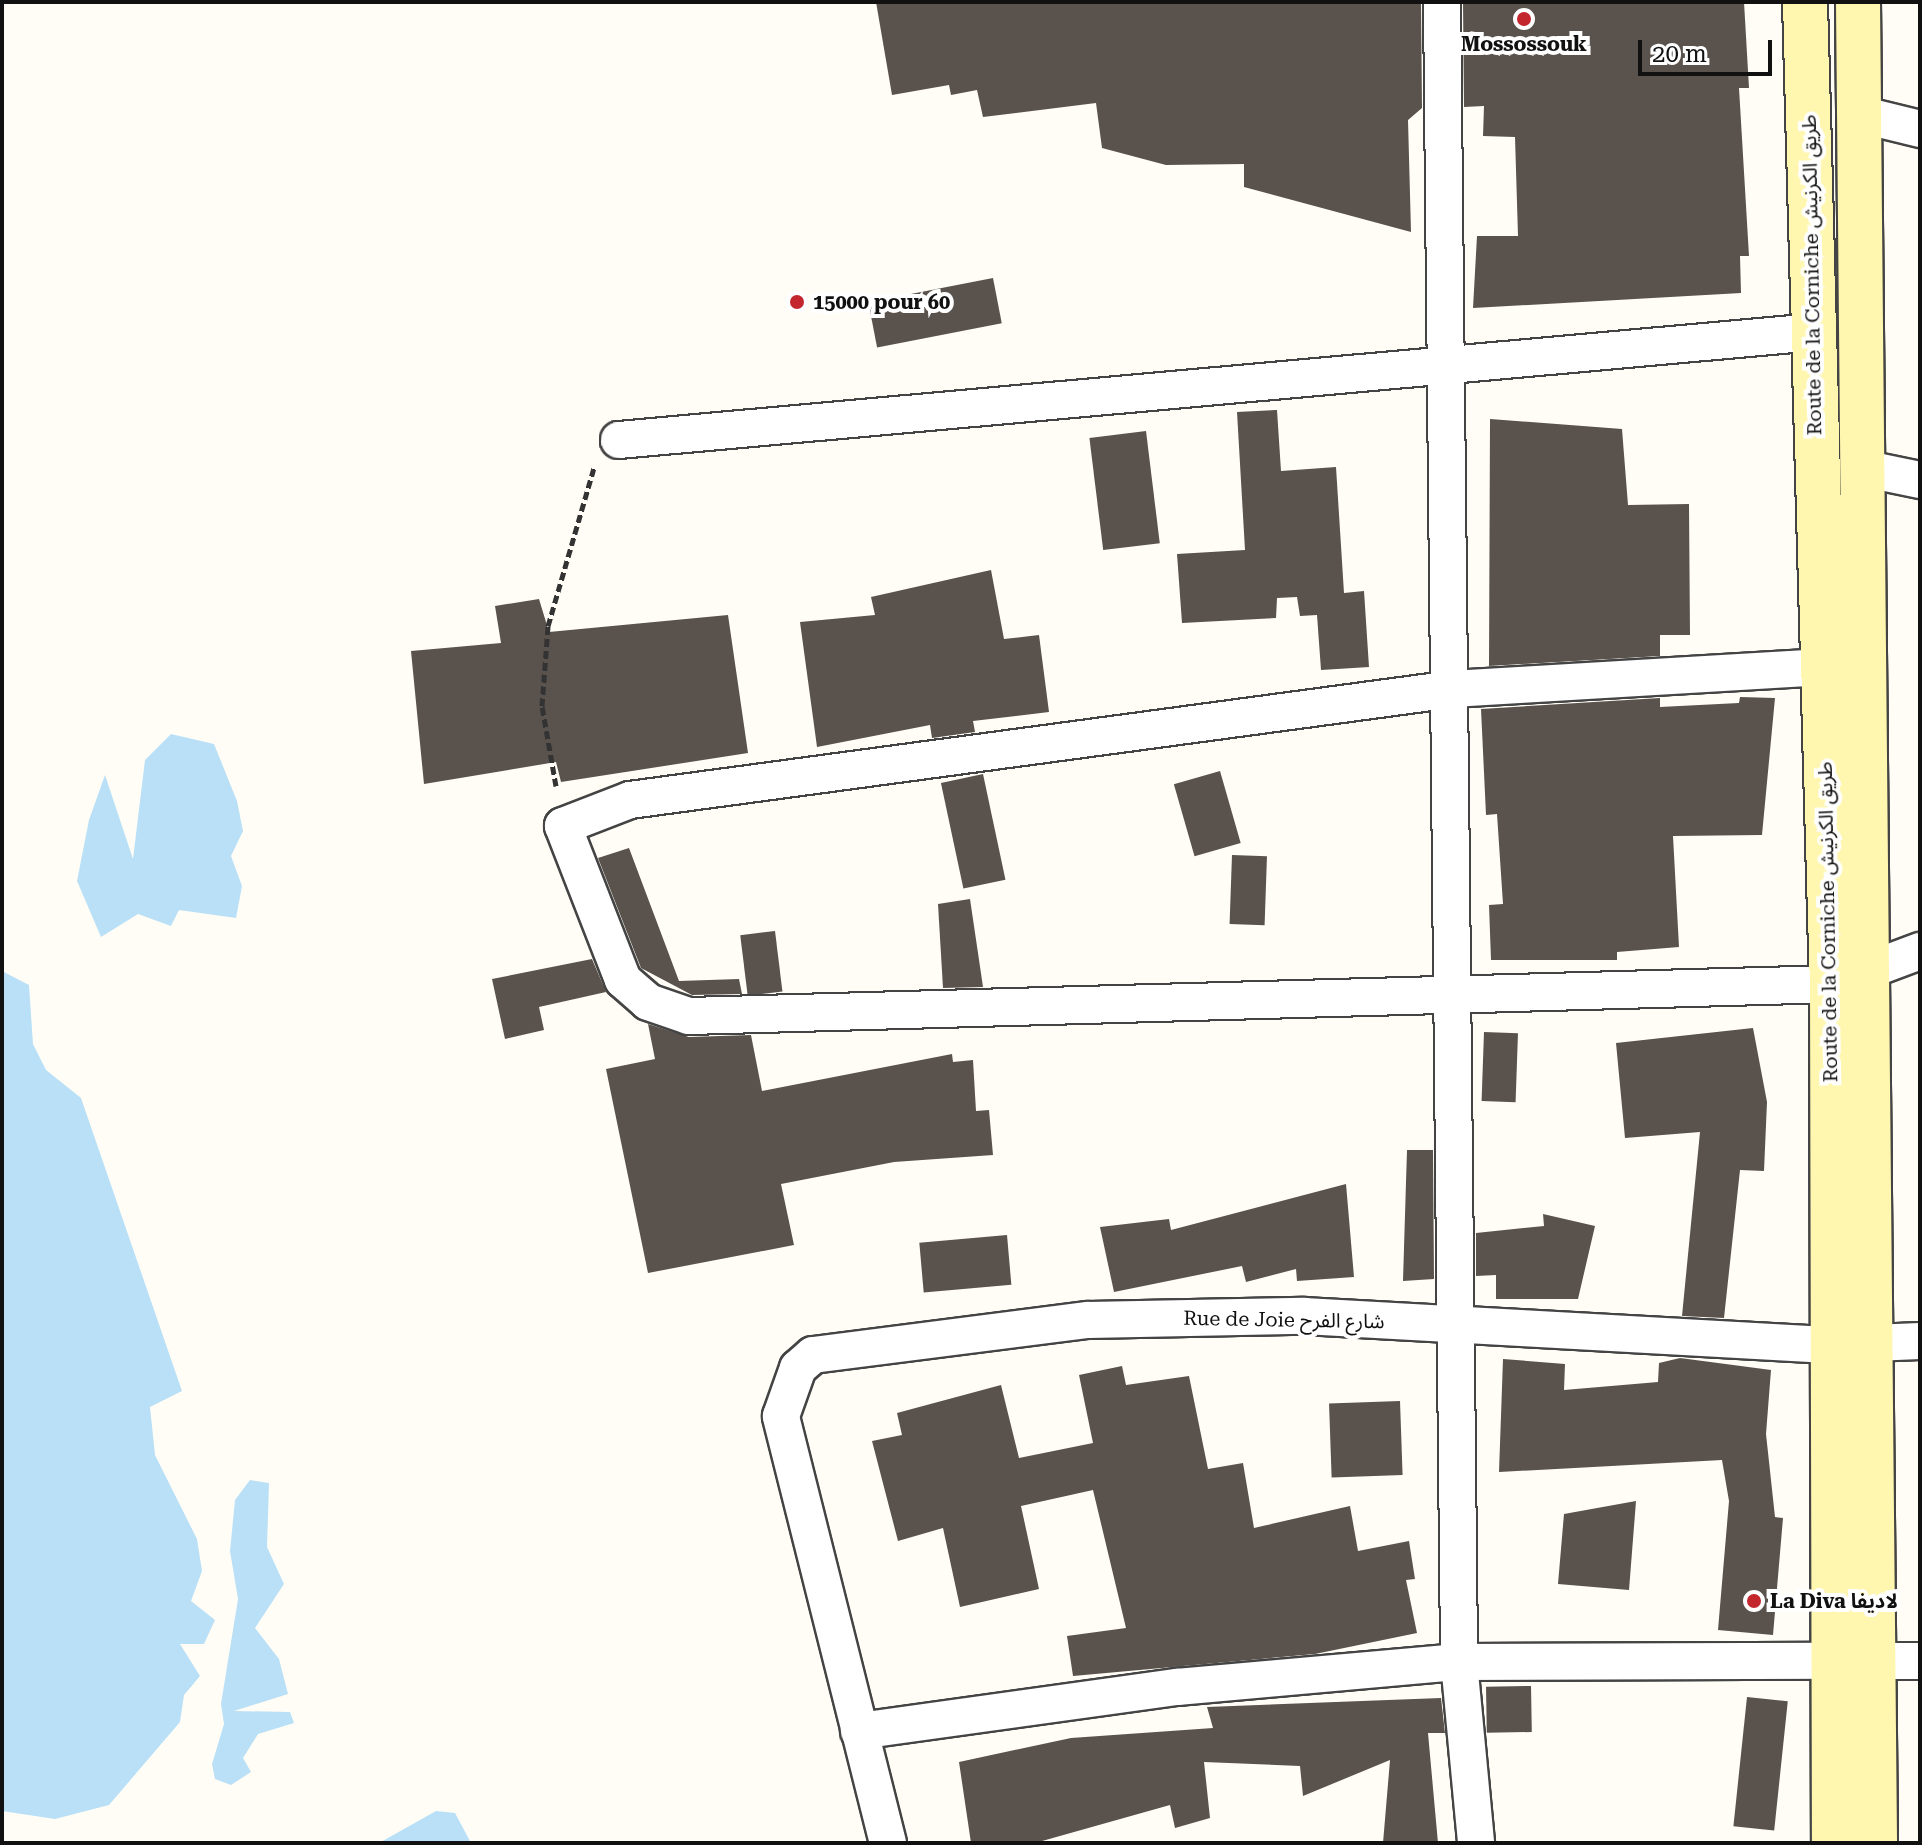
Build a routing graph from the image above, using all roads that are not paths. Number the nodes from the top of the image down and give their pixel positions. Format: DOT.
graph roads {
  1 [pos="1442,2"];
  2 [pos="1805,2"];
  3 [pos="1858,2"];
  4 [pos="1859,114"];
  5 [pos="1920,129"];
  6 [pos="1814,332"];
  7 [pos="1444,363"];
  8 [pos="619,440"];
  9 [pos="1862,468"];
  10 [pos="1920,480"];
  11 [pos="1823,667"];
  12 [pos="1453,689"];
  13 [pos="1920,951"];
  14 [pos="1849,976"];
  15 [pos="1458,994"];
  16 [pos="1460,1326"];
  17 [pos="1920,1341"];
  18 [pos="1872,1343"];
  19 [pos="1829,1345"];
  20 [pos="1853,1661"];
  21 [pos="1920,1661"];
  22 [pos="1459,1662"];
  23 [pos="859,1731"];
  24 [pos="888,1843"];
  25 [pos="1476,1843"];
  26 [pos="1834,1843"];
  27 [pos="1875,1843"];
  1 -- 7 [label="street"];
  2 -- 6 [label="street, Route de la Corniche طريق الكرنيش"];
  3 -- 4 [label="street, Route de la Corniche طريق الكرنيش"];
  4 -- 5 [label="street"];
  4 -- 9 [label="street, Route de la Corniche طريق الكرنيش"];
  6 -- 7 [label="street"];
  6 -- 11 [label="street, Route de la Corniche طريق الكرنيش"];
  7 -- 8 [label="street"];
  7 -- 12 [label="street"];
  9 -- 10 [label="street"];
  9 -- 14 [label="street, Route de la Corniche طريق الكرنيش"];
  11 -- 12 [label="street"];
  11 -- 14 [label="street, Route de la Corniche طريق الكرنيش"];
  12 -- 15 [label="street"];
  12 -- 15 [label="street"];
  13 -- 14 [label="street"];
  14 -- 15 [label="street"];
  14 -- 18 [label="street, Route de la Corniche طريق الكرنيش"];
  14 -- 19 [label="street, Route de la Corniche طريق الكرنيش"];
  15 -- 16 [label="street"];
  16 -- 19 [label="street, Rue de Joie شارع الفرح"];
  16 -- 22 [label="street"];
  16 -- 23 [label="street, Rue de Joie شارع الفرح"];
  17 -- 18 [label="street"];
  18 -- 20 [label="street, Route de la Corniche طريق الكرنيش"];
  19 -- 20 [label="street, Route de la Corniche طريق الكرنيش"];
  20 -- 21 [label="street"];
  20 -- 22 [label="street"];
  20 -- 26 [label="street, Route de la Corniche طريق الكرنيش"];
  20 -- 27 [label="street, Route de la Corniche طريق الكرنيش"];
  22 -- 23 [label="street"];
  22 -- 25 [label="street"];
  23 -- 24 [label="street"];
}
